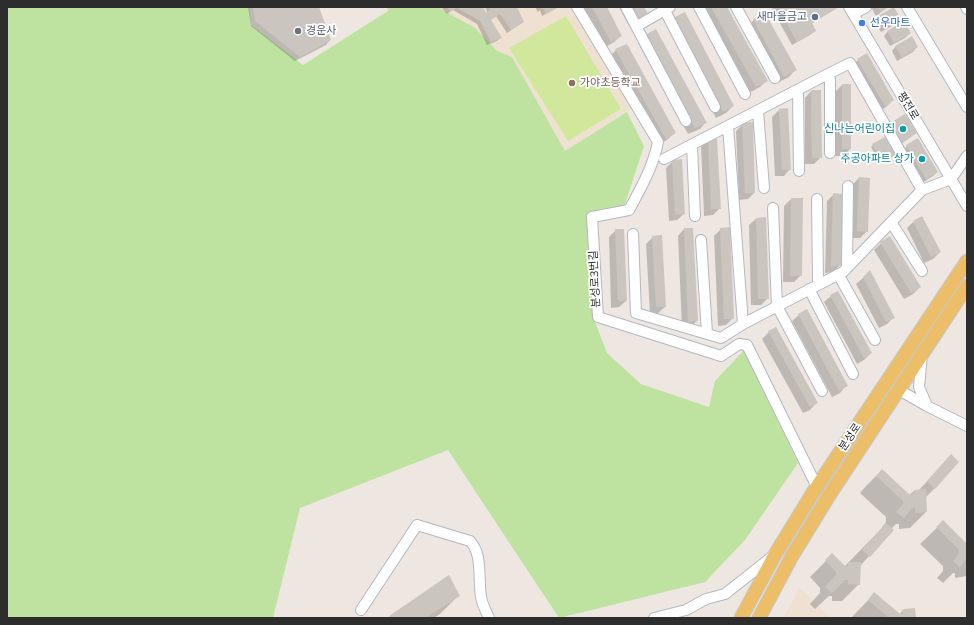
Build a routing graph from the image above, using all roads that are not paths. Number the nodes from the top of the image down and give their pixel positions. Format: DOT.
graph roads {
  1 [pos="577,7"];
  2 [pos="626,7"];
  3 [pos="699,7"];
  4 [pos="736,7"];
  5 [pos="866,7"];
  6 [pos="907,7"];
  7 [pos="666,8"];
  8 [pos="851,11"];
  9 [pos="637,26"];
  10 [pos="828,74"];
  11 [pos="775,78"];
  12 [pos="798,90"];
  13 [pos="745,94"];
  14 [pos="967,106"];
  15 [pos="715,107"];
  16 [pos="758,111"];
  17 [pos="686,121"];
  18 [pos="728,126"];
  19 [pos="692,145"];
  20 [pos="830,153"];
  21 [pos="967,156"];
  22 [pos="664,159"];
  23 [pos="800,171"];
  24 [pos="951,179"];
  25 [pos="848,186"];
  26 [pos="764,188"];
  27 [pos="922,190"];
  28 [pos="818,199"];
  29 [pos="967,206"];
  30 [pos="773,208"];
  31 [pos="694,216"];
  32 [pos="891,222"];
  33 [pos="633,234"];
  34 [pos="701,240"];
  35 [pos="967,261"];
  36 [pos="847,268"];
  37 [pos="922,271"];
  38 [pos="838,274"];
  39 [pos="967,286"];
  40 [pos="814,287"];
  41 [pos="777,306"];
  42 [pos="743,324"];
  43 [pos="707,333"];
  44 [pos="875,340"];
  45 [pos="922,355"];
  46 [pos="853,374"];
  47 [pos="899,390"];
  48 [pos="822,391"];
  49 [pos="927,406"];
  50 [pos="967,426"];
  51 [pos="817,488"];
  52 [pos="776,553"];
  53 [pos="361,610"];
  54 [pos="489,618"];
  55 [pos="654,618"];
  56 [pos="741,618"];
  57 [pos="759,618"];
  1 -- 51 [label="street, 분성로3번길"];
  2 -- 9 [label="street"];
  3 -- 13 [label="street"];
  4 -- 11 [label="street"];
  5 -- 8 [label="street"];
  6 -- 14 [label="street"];
  7 -- 9 [label="street"];
  7 -- 15 [label="street"];
  8 -- 24 [label="street, 평전로"];
  9 -- 17 [label="street"];
  10 -- 12 [label="street"];
  10 -- 20 [label="street"];
  10 -- 27 [label="street"];
  12 -- 16 [label="street"];
  12 -- 23 [label="street"];
  16 -- 18 [label="street"];
  16 -- 26 [label="street"];
  18 -- 19 [label="street"];
  18 -- 42 [label="street"];
  19 -- 22 [label="street"];
  19 -- 31 [label="street"];
  21 -- 24 [label="street"];
  24 -- 27 [label="street"];
  24 -- 29 [label="street, 평전로"];
  25 -- 36 [label="street"];
  27 -- 32 [label="street"];
  28 -- 40 [label="street"];
  30 -- 41 [label="street"];
  32 -- 36 [label="street"];
  32 -- 37 [label="street"];
  33 -- 43 [label="street"];
  34 -- 43 [label="street"];
  35 -- 51 [label="main road, 분성로"];
  36 -- 38 [label="street"];
  38 -- 40 [label="street"];
  38 -- 44 [label="street"];
  39 -- 45 [label="main road, 분성로"];
  40 -- 41 [label="street"];
  40 -- 46 [label="street"];
  41 -- 42 [label="street"];
  41 -- 48 [label="street"];
  42 -- 43 [label="street"];
  45 -- 47 [label="main road, 분성로"];
  45 -- 49 [label="street"];
  47 -- 49 [label="street"];
  47 -- 57 [label="main road, 분성로"];
  49 -- 50 [label="street"];
  51 -- 52 [label="main road, 분성로"];
  52 -- 55 [label="street"];
  52 -- 56 [label="main road, 분성로"];
  53 -- 54 [label="street"];
}
